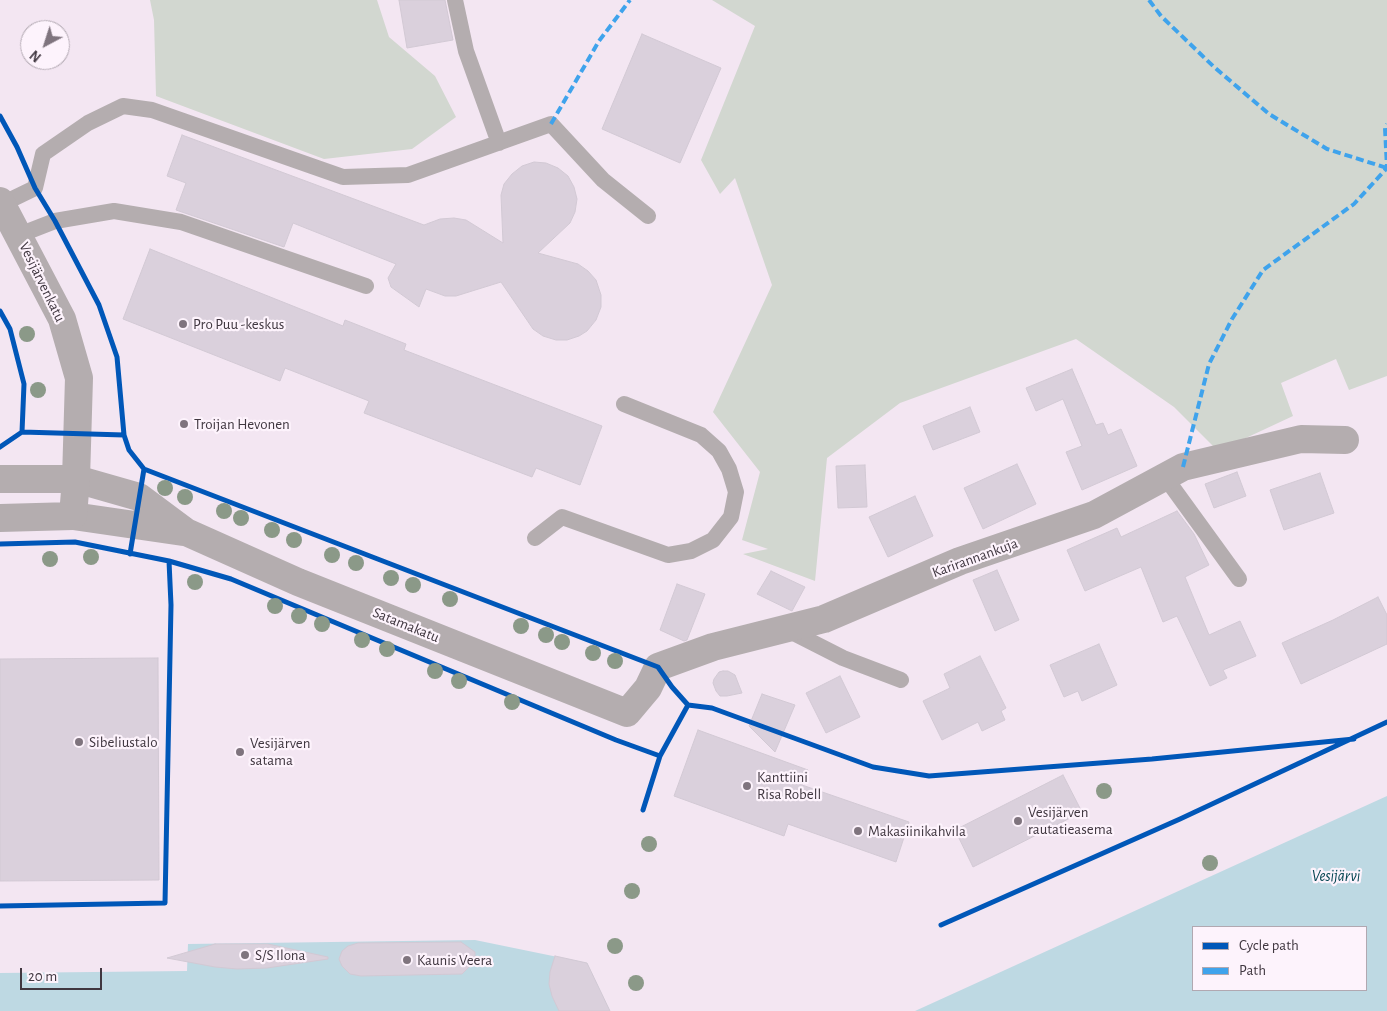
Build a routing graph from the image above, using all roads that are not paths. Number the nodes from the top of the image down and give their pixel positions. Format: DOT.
graph roads {
  1 [pos="455,0"];
  2 [pos="499,143"];
  3 [pos="1,202"];
  4 [pos="648,216"];
  5 [pos="19,235"];
  6 [pos="366,286"];
  7 [pos="624,404"];
  8 [pos="1345,440"];
  9 [pos="1165,477"];
  10 [pos="0,479"];
  11 [pos="76,479"];
  12 [pos="73,516"];
  13 [pos="0,518"];
  14 [pos="186,532"];
  15 [pos="534,538"];
  16 [pos="1239,579"];
  17 [pos="786,629"];
  18 [pos="901,680"];
  19 [pos="627,713"];
  1 -- 2 [label="lane"];
  2 -- 3 [label="lane"];
  2 -- 4 [label="lane"];
  3 -- 5 [label="street, Vesijärvenkatu"];
  5 -- 6 [label="lane"];
  5 -- 11 [label="street, Vesijärvenkatu"];
  7 -- 15 [label="lane"];
  8 -- 9 [label="street, Karirannankuja"];
  9 -- 16 [label="lane"];
  9 -- 17 [label="street, Karirannankuja"];
  10 -- 11 [label="street, Satamakatu"];
  11 -- 12 [label="street, Vesijärvenkatu"];
  11 -- 14 [label="street, Satamakatu"];
  12 -- 13 [label="street, Satamakatu"];
  12 -- 14 [label="street, Satamakatu"];
  14 -- 19 [label="street, Satamakatu"];
  17 -- 18 [label="lane"];
  17 -- 19 [label="street, Karirannankuja"];
}
